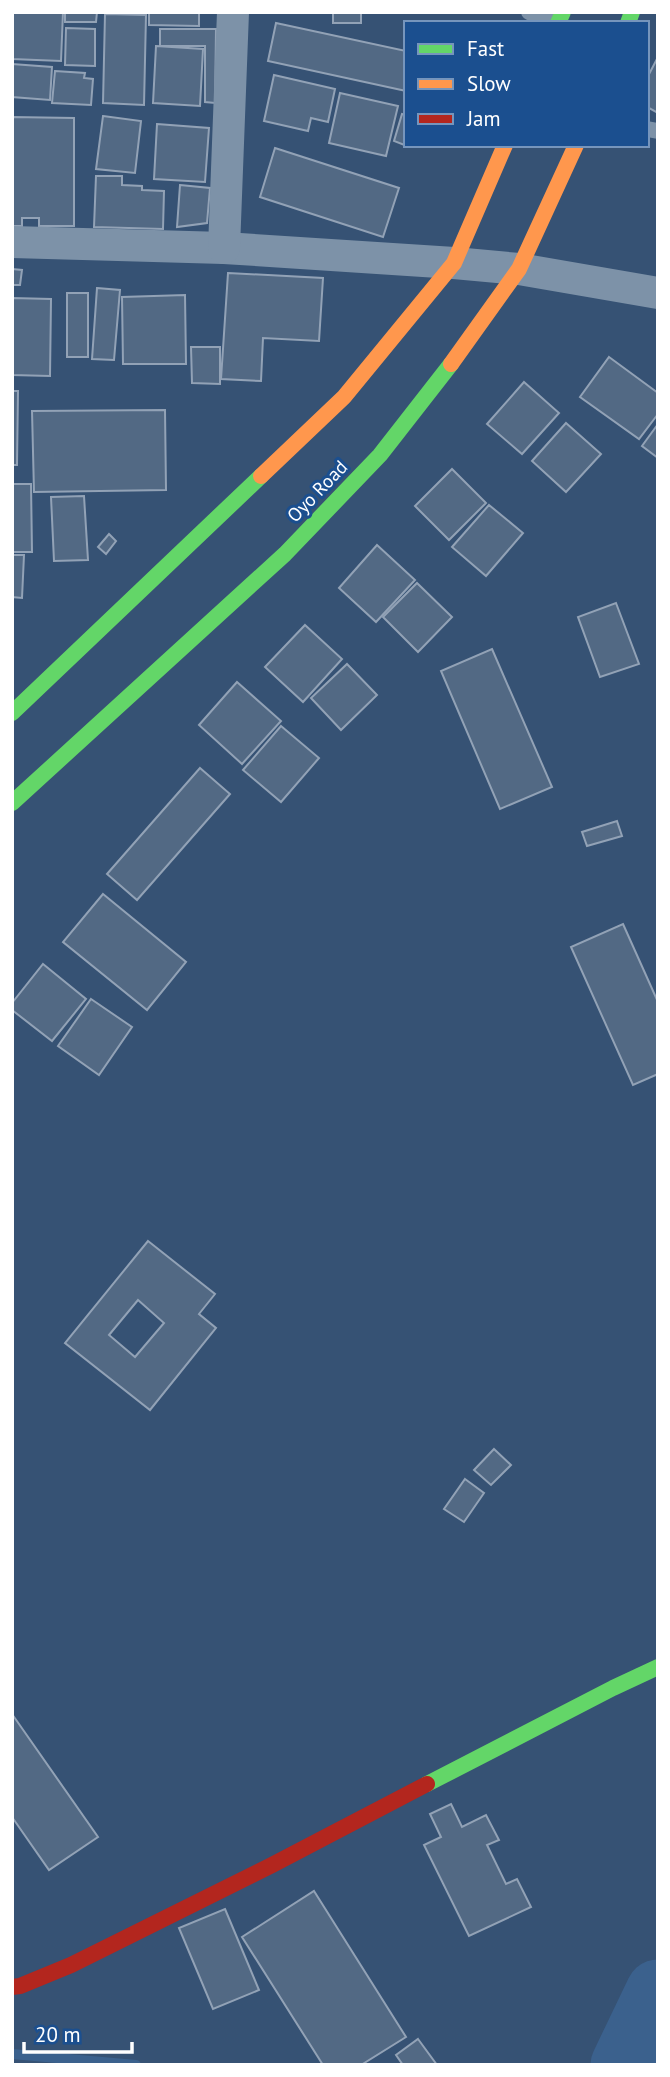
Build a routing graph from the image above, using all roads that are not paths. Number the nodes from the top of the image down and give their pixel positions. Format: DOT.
graph roads {
  1 [pos="233,12"];
  2 [pos="529,12"];
  3 [pos="560,18"];
  4 [pos="504,147"];
  5 [pos="575,147"];
  6 [pos="12,242"];
  7 [pos="224,248"];
  8 [pos="454,263"];
  9 [pos="519,270"];
  10 [pos="658,293"];
  11 [pos="12,713"];
  12 [pos="12,803"];
  13 [pos="658,1667"];
  14 [pos="12,1987"];
  1 -- 7 [label="street"];
  2 -- 3 [label="lane"];
  4 -- 8 [label="main road"];
  5 -- 9 [label="main road, Oyo Road"];
  6 -- 7 [label="street"];
  7 -- 8 [label="street"];
  8 -- 9 [label="street"];
  8 -- 11 [label="main road"];
  9 -- 10 [label="street"];
  9 -- 12 [label="main road, Oyo Road"];
  13 -- 14 [label="main road"];
}
